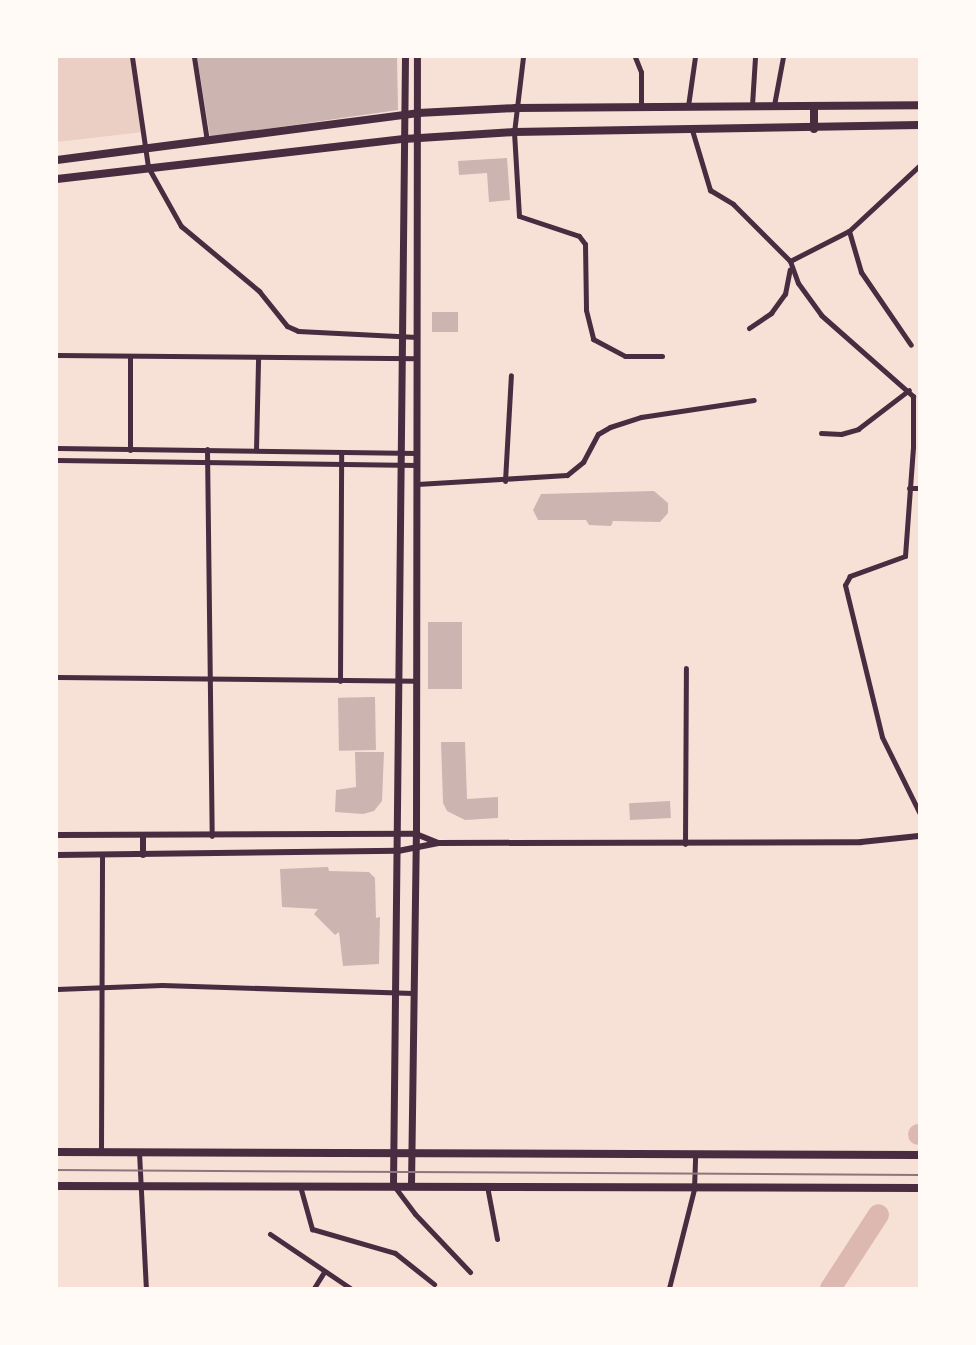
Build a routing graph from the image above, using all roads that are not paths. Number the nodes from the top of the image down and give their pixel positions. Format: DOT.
graph roads {
  1 [pos="132,57"];
  2 [pos="194,57"];
  3 [pos="405,57"];
  4 [pos="417,57"];
  5 [pos="523,57"];
  6 [pos="635,57"];
  7 [pos="695,57"];
  8 [pos="755,57"];
  9 [pos="783,57"];
  10 [pos="752,105"];
  11 [pos="774,105"];
  12 [pos="919,105"];
  13 [pos="688,106"];
  14 [pos="814,106"];
  15 [pos="516,108"];
  16 [pos="641,108"];
  17 [pos="418,113"];
  18 [pos="404,114"];
  19 [pos="919,125"];
  20 [pos="814,129"];
  21 [pos="692,130"];
  22 [pos="514,132"];
  23 [pos="418,138"];
  24 [pos="404,139"];
  25 [pos="207,141"];
  26 [pos="145,150"];
  27 [pos="57,160"];
  28 [pos="919,166"];
  29 [pos="148,167"];
  30 [pos="57,179"];
  31 [pos="849,231"];
  32 [pos="790,261"];
  33 [pos="749,328"];
  34 [pos="402,337"];
  35 [pos="417,337"];
  36 [pos="911,345"];
  37 [pos="57,355"];
  38 [pos="130,356"];
  39 [pos="662,356"];
  40 [pos="402,358"];
  41 [pos="417,358"];
  42 [pos="258,359"];
  43 [pos="512,375"];
  44 [pos="909,390"];
  45 [pos="754,400"];
  46 [pos="821,433"];
  47 [pos="57,448"];
  48 [pos="207,449"];
  49 [pos="130,450"];
  50 [pos="256,450"];
  51 [pos="341,452"];
  52 [pos="401,452"];
  53 [pos="417,453"];
  54 [pos="57,460"];
  55 [pos="207,461"];
  56 [pos="341,463"];
  57 [pos="401,465"];
  58 [pos="417,465"];
  59 [pos="505,481"];
  60 [pos="417,484"];
  61 [pos="909,488"];
  62 [pos="919,488"];
  63 [pos="686,668"];
  64 [pos="57,677"];
  65 [pos="210,681"];
  66 [pos="340,681"];
  67 [pos="399,681"];
  68 [pos="416,681"];
  69 [pos="919,812"];
  70 [pos="398,834"];
  71 [pos="416,834"];
  72 [pos="57,835"];
  73 [pos="142,836"];
  74 [pos="212,836"];
  75 [pos="919,836"];
  76 [pos="438,843"];
  77 [pos="685,844"];
  78 [pos="415,850"];
  79 [pos="398,851"];
  80 [pos="57,855"];
  81 [pos="102,855"];
  82 [pos="143,855"];
  83 [pos="101,986"];
  84 [pos="57,989"];
  85 [pos="396,992"];
  86 [pos="413,993"];
  87 [pos="57,1152"];
  88 [pos="101,1152"];
  89 [pos="140,1152"];
  90 [pos="393,1152"];
  91 [pos="411,1152"];
  92 [pos="919,1155"];
  93 [pos="695,1156"];
  94 [pos="393,1184"];
  95 [pos="299,1185"];
  96 [pos="411,1185"];
  97 [pos="57,1186"];
  98 [pos="140,1186"];
  99 [pos="487,1186"];
  100 [pos="919,1188"];
  101 [pos="694,1189"];
  102 [pos="400,1195"];
  103 [pos="270,1234"];
  104 [pos="497,1239"];
  105 [pos="324,1272"];
  106 [pos="470,1272"];
  107 [pos="434,1284"];
  108 [pos="146,1288"];
  109 [pos="314,1288"];
  110 [pos="350,1288"];
  111 [pos="669,1288"];
  1 -- 26 [label="street"];
  2 -- 25 [label="street"];
  3 -- 18 [label="main road"];
  4 -- 17 [label="main road"];
  5 -- 15 [label="street"];
  6 -- 16 [label="street"];
  7 -- 13 [label="street"];
  8 -- 10 [label="street"];
  9 -- 11 [label="street"];
  10 -- 11 [label="main road"];
  10 -- 13 [label="main road"];
  11 -- 14 [label="main road"];
  12 -- 14 [label="main road"];
  13 -- 16 [label="main road"];
  14 -- 20 [label="main road"];
  15 -- 16 [label="main road"];
  15 -- 17 [label="main road"];
  15 -- 22 [label="street"];
  17 -- 18 [label="main road"];
  17 -- 23 [label="main road"];
  18 -- 24 [label="main road"];
  18 -- 25 [label="main road"];
  19 -- 20 [label="main road"];
  20 -- 21 [label="main road"];
  21 -- 22 [label="main road"];
  21 -- 32 [label="street"];
  22 -- 23 [label="main road"];
  22 -- 39 [label="street"];
  23 -- 24 [label="main road"];
  23 -- 35 [label="main road"];
  24 -- 29 [label="main road"];
  24 -- 34 [label="main road"];
  25 -- 26 [label="main road"];
  26 -- 27 [label="main road"];
  26 -- 29 [label="street"];
  28 -- 31 [label="street"];
  29 -- 30 [label="main road"];
  29 -- 34 [label="street"];
  31 -- 32 [label="street"];
  31 -- 36 [label="street"];
  32 -- 33 [label="street"];
  32 -- 44 [label="street"];
  34 -- 35 [label="street"];
  34 -- 40 [label="main road"];
  35 -- 41 [label="main road"];
  37 -- 38 [label="street"];
  38 -- 42 [label="street"];
  38 -- 49 [label="street"];
  40 -- 41 [label="street"];
  40 -- 42 [label="street"];
  40 -- 52 [label="main road"];
  41 -- 53 [label="main road"];
  42 -- 50 [label="street"];
  43 -- 59 [label="street"];
  44 -- 46 [label="street"];
  44 -- 61 [label="street"];
  45 -- 59 [label="street"];
  47 -- 49 [label="street"];
  48 -- 49 [label="street"];
  48 -- 50 [label="street"];
  48 -- 55 [label="street"];
  50 -- 51 [label="street"];
  51 -- 52 [label="street"];
  51 -- 56 [label="street"];
  52 -- 53 [label="street"];
  52 -- 57 [label="main road"];
  53 -- 58 [label="main road"];
  54 -- 55 [label="street"];
  55 -- 56 [label="street"];
  55 -- 65 [label="street"];
  56 -- 57 [label="street"];
  56 -- 66 [label="street"];
  57 -- 58 [label="street"];
  57 -- 67 [label="main road"];
  58 -- 60 [label="main road"];
  59 -- 60 [label="street"];
  60 -- 68 [label="main road"];
  61 -- 62 [label="street"];
  61 -- 69 [label="street"];
  63 -- 77 [label="street"];
  64 -- 65 [label="street"];
  65 -- 66 [label="street"];
  65 -- 74 [label="street"];
  66 -- 67 [label="street"];
  67 -- 68 [label="street"];
  67 -- 70 [label="main road"];
  68 -- 71 [label="main road"];
  70 -- 71 [label="street"];
  70 -- 74 [label="street"];
  70 -- 79 [label="main road"];
  71 -- 76 [label="street"];
  71 -- 78 [label="main road"];
  72 -- 73 [label="street"];
  73 -- 74 [label="street"];
  73 -- 82 [label="street"];
  75 -- 77 [label="street"];
  76 -- 77 [label="street"];
  76 -- 78 [label="street"];
  78 -- 79 [label="street"];
  78 -- 86 [label="main road"];
  79 -- 82 [label="street"];
  79 -- 85 [label="main road"];
  80 -- 81 [label="street"];
  81 -- 82 [label="street"];
  81 -- 83 [label="street"];
  83 -- 84 [label="street"];
  83 -- 85 [label="street"];
  83 -- 88 [label="street"];
  85 -- 86 [label="street"];
  85 -- 90 [label="main road"];
  86 -- 91 [label="main road"];
  87 -- 88 [label="main road"];
  88 -- 89 [label="main road"];
  89 -- 90 [label="main road"];
  89 -- 98 [label="street"];
  90 -- 91 [label="main road"];
  90 -- 94 [label="main road"];
  91 -- 93 [label="main road"];
  91 -- 96 [label="main road"];
  92 -- 93 [label="main road"];
  93 -- 101 [label="street"];
  94 -- 95 [label="main road"];
  94 -- 96 [label="main road"];
  94 -- 102 [label="street"];
  95 -- 98 [label="main road"];
  95 -- 107 [label="street"];
  96 -- 99 [label="main road"];
  96 -- 102 [label="street"];
  97 -- 98 [label="main road"];
  98 -- 108 [label="street"];
  99 -- 101 [label="main road"];
  99 -- 104 [label="street"];
  100 -- 101 [label="main road"];
  101 -- 111 [label="street"];
  102 -- 106 [label="street"];
  103 -- 105 [label="street"];
  105 -- 109 [label="street"];
  105 -- 110 [label="street"];
}
